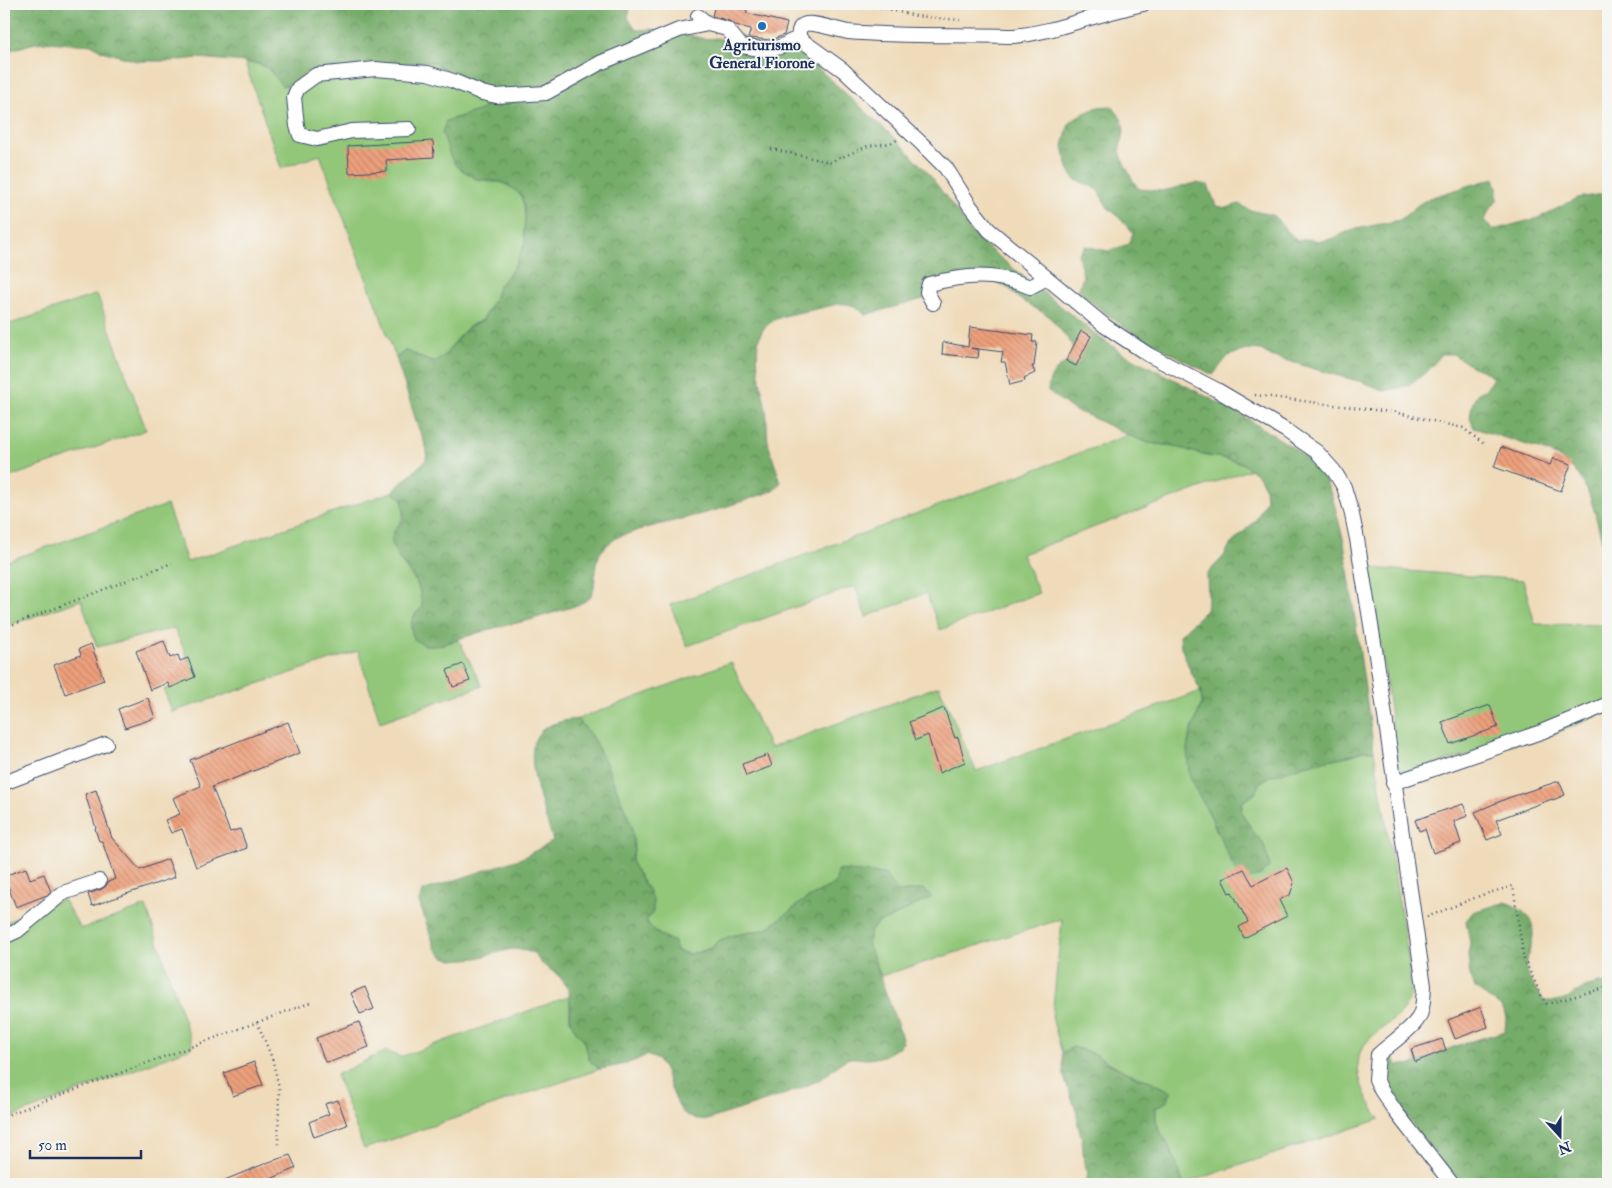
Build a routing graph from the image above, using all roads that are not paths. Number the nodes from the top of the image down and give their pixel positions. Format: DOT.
graph roads {
  1 [pos="1144,4"];
  2 [pos="800,39"];
  3 [pos="409,128"];
  4 [pos="1047,278"];
  5 [pos="933,303"];
  6 [pos="1606,705"];
  7 [pos="106,744"];
  8 [pos="4,783"];
  9 [pos="1393,783"];
  10 [pos="99,881"];
  11 [pos="4,937"];
  12 [pos="1452,1184"];
  1 -- 2 [label="street"];
  2 -- 3 [label="street"];
  2 -- 4 [label="street"];
  4 -- 5 [label="street"];
  4 -- 9 [label="street"];
  6 -- 9 [label="street"];
  7 -- 8 [label="street"];
  9 -- 12 [label="street"];
  10 -- 11 [label="street"];
}
